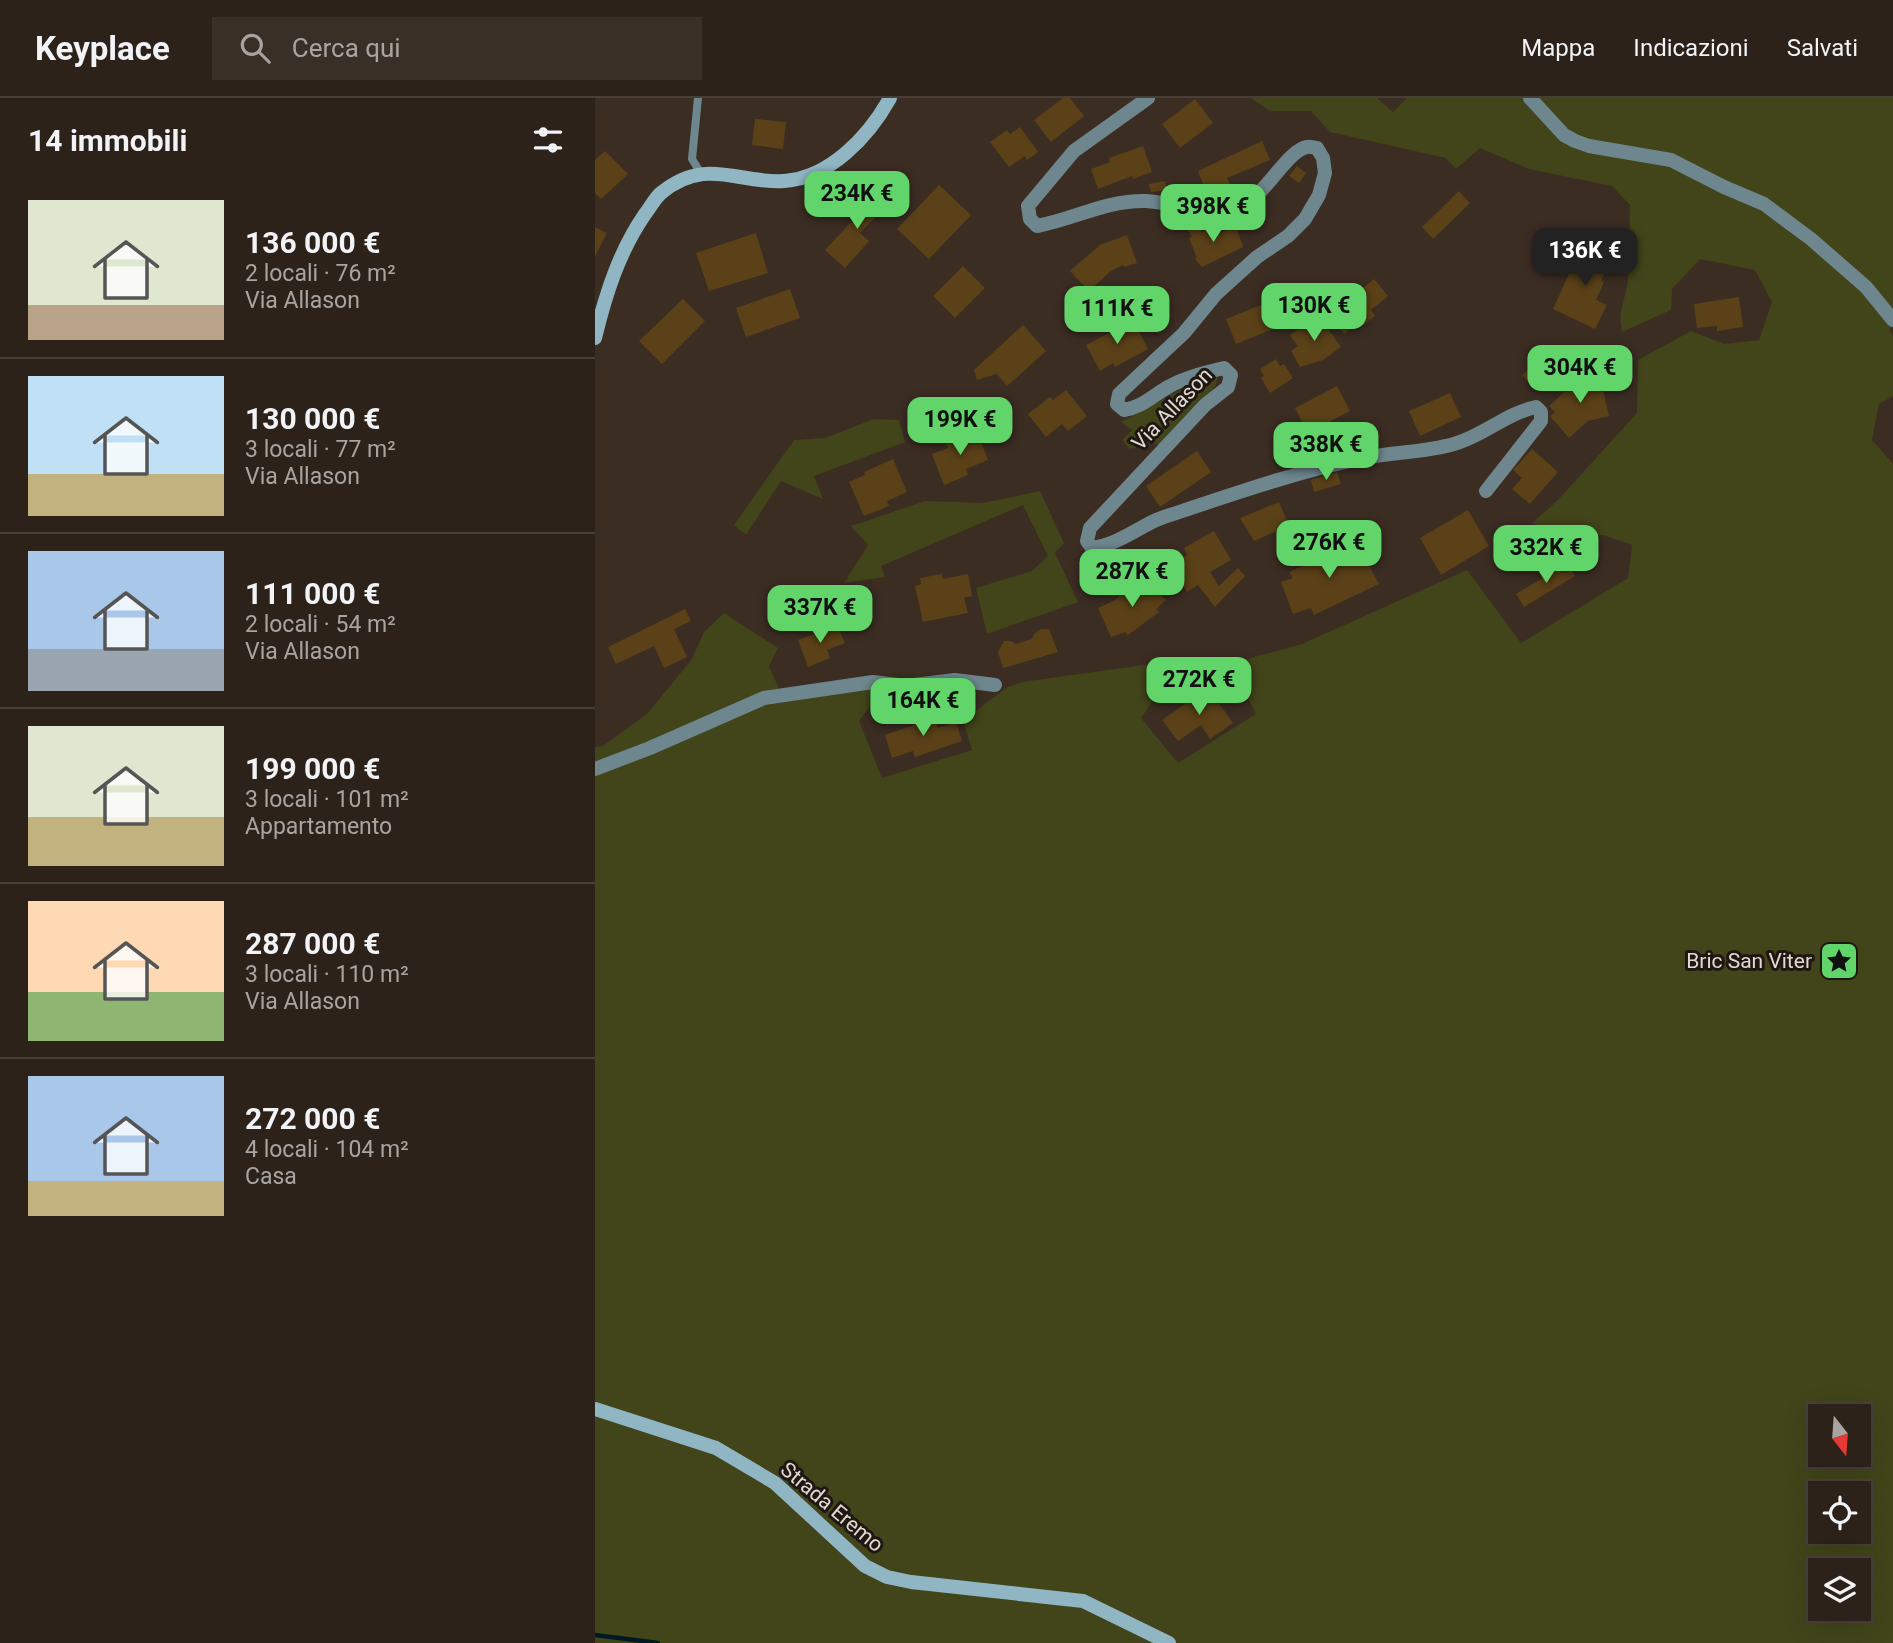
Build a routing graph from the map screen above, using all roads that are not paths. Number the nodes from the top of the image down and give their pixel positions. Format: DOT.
graph roads {
  1 [pos="698,98"];
  2 [pos="890,98"];
  3 [pos="1148,98"];
  4 [pos="1530,98"];
  5 [pos="702,175"];
  6 [pos="1893,320"];
  7 [pos="595,338"];
  8 [pos="1486,491"];
  9 [pos="995,685"];
  10 [pos="595,769"];
  11 [pos="595,1409"];
  12 [pos="1169,1643"];
  1 -- 5 [label="lane"];
  2 -- 5 [label="main road"];
  3 -- 8 [label="street, Via Allason"];
  4 -- 6 [label="street"];
  5 -- 7 [label="main road"];
  9 -- 10 [label="street"];
  11 -- 12 [label="main road, Strada Eremo"];
}
